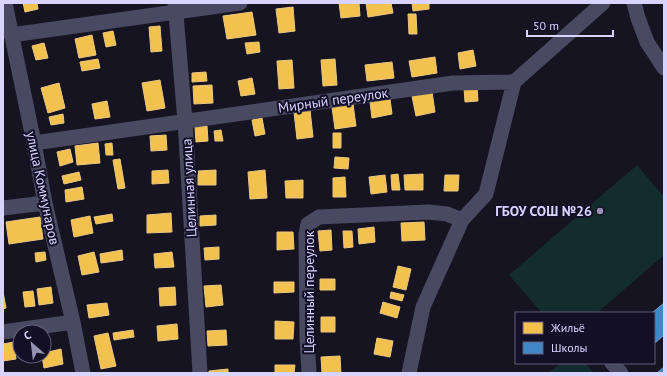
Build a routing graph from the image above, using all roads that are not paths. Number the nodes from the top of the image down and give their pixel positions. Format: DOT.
graph roads {
  1 [pos="5,3"];
  2 [pos="240,3"];
  3 [pos="603,3"];
  4 [pos="634,3"];
  5 [pos="176,8"];
  6 [pos="11,34"];
  7 [pos="664,68"];
  8 [pos="514,82"];
  9 [pos="185,121"];
  10 [pos="34,143"];
  11 [pos="45,203"];
  12 [pos="3,208"];
  13 [pos="462,220"];
  14 [pos="73,322"];
  15 [pos="3,332"];
  16 [pos="613,364"];
  17 [pos="83,373"];
  18 [pos="200,373"];
  19 [pos="310,373"];
  20 [pos="409,373"];
  21 [pos="621,373"];
  1 -- 6 [label="street, улица Коммунаров"];
  2 -- 5 [label="street"];
  3 -- 8 [label="street"];
  4 -- 7 [label="street"];
  5 -- 6 [label="street"];
  5 -- 9 [label="street, Целинная улица"];
  6 -- 10 [label="street, улица Коммунаров"];
  8 -- 9 [label="street, Мирный переулок"];
  8 -- 13 [label="street"];
  9 -- 10 [label="street, Мирный переулок"];
  9 -- 18 [label="street, Целинная улица"];
  10 -- 11 [label="street, улица Коммунаров"];
  11 -- 12 [label="street"];
  11 -- 14 [label="street, улица Коммунаров"];
  13 -- 19 [label="street, Целинный переулок"];
  13 -- 20 [label="street"];
  14 -- 15 [label="street"];
  14 -- 17 [label="street, улица Коммунаров"];
  16 -- 21 [label="street"];
}
